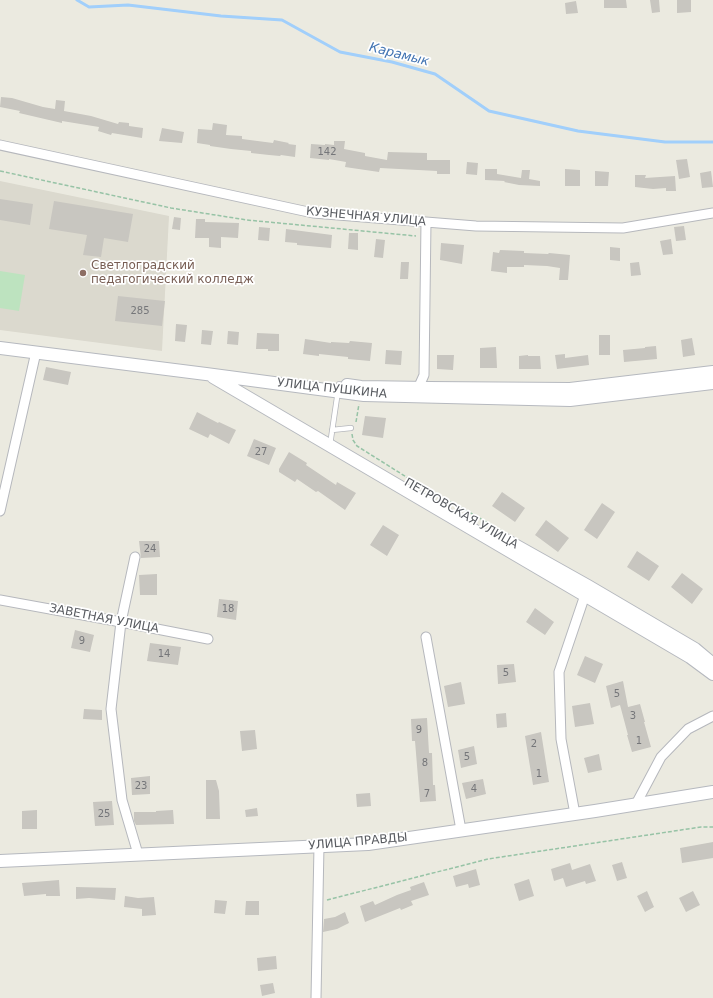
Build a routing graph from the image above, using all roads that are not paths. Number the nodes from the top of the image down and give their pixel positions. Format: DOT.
graph roads {
  1 [pos="0,145"];
  2 [pos="713,212"];
  3 [pos="426,222"];
  4 [pos="0,340"];
  5 [pos="0,348"];
  6 [pos="36,352"];
  7 [pos="207,370"];
  8 [pos="713,372"];
  9 [pos="224,376"];
  10 [pos="713,383"];
  11 [pos="339,388"];
  12 [pos="417,392"];
  13 [pos="351,428"];
  14 [pos="331,438"];
  15 [pos="0,511"];
  16 [pos="135,557"];
  17 [pos="585,596"];
  18 [pos="0,600"];
  19 [pos="121,622"];
  20 [pos="426,637"];
  21 [pos="208,639"];
  22 [pos="713,664"];
  23 [pos="713,674"];
  24 [pos="713,716"];
  25 [pos="713,792"];
  26 [pos="636,804"];
  27 [pos="575,814"];
  28 [pos="461,830"];
  29 [pos="319,846"];
  30 [pos="138,854"];
  31 [pos="0,861"];
  32 [pos="316,998"];
  1 -- 3 [label="street, КУЗНЕЧНАЯ УЛИЦА"];
  2 -- 3 [label="street, КУЗНЕЧНАЯ УЛИЦА"];
  3 -- 12 [label="street"];
  4 -- 7 [label="street"];
  5 -- 6 [label="street, УЛИЦА ПУШКИНА"];
  6 -- 7 [label="street, УЛИЦА ПУШКИНА"];
  6 -- 15 [label="street"];
  7 -- 9 [label="street, УЛИЦА ПУШКИНА"];
  7 -- 11 [label="street, УЛИЦА ПУШКИНА"];
  7 -- 14 [label="street"];
  8 -- 12 [label="street, УЛИЦА ПУШКИНА"];
  9 -- 11 [label="street, УЛИЦА ПУШКИНА"];
  9 -- 14 [label="street, ПЕТРОВСКАЯ УЛИЦА"];
  10 -- 12 [label="street, УЛИЦА ПУШКИНА"];
  11 -- 12 [label="street, УЛИЦА ПУШКИНА"];
  11 -- 14 [label="lane"];
  13 -- 14 [label="lane"];
  14 -- 17 [label="street"];
  14 -- 22 [label="street, ПЕТРОВСКАЯ УЛИЦА"];
  16 -- 19 [label="street"];
  17 -- 23 [label="street"];
  17 -- 27 [label="street"];
  18 -- 19 [label="street, ЗАВЕТНАЯ УЛИЦА"];
  19 -- 21 [label="street, ЗАВЕТНАЯ УЛИЦА"];
  19 -- 30 [label="street"];
  20 -- 28 [label="street"];
  24 -- 26 [label="street"];
  25 -- 26 [label="street, УЛИЦА ПРАВДЫ"];
  26 -- 27 [label="street, УЛИЦА ПРАВДЫ"];
  27 -- 28 [label="street, УЛИЦА ПРАВДЫ"];
  28 -- 29 [label="street, УЛИЦА ПРАВДЫ"];
  29 -- 30 [label="street, УЛИЦА ПРАВДЫ"];
  29 -- 32 [label="street"];
  30 -- 31 [label="street, УЛИЦА ПРАВДЫ"];
}
